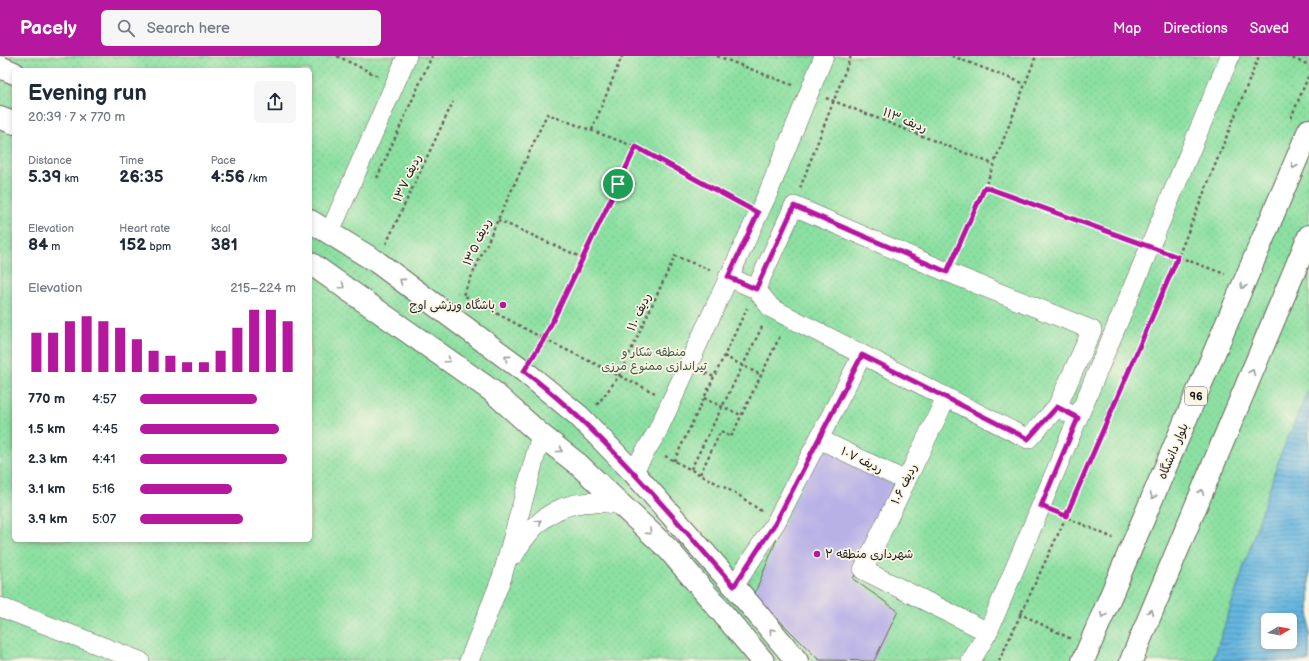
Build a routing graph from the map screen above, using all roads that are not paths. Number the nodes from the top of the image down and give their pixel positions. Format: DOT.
graph roads {
  1 [pos="407,56"];
  2 [pos="824,56"];
  3 [pos="1230,56"];
  4 [pos="0,67"];
  5 [pos="12,72"];
  6 [pos="0,118"];
  7 [pos="12,122"];
  8 [pos="1309,130"];
  9 [pos="312,223"];
  10 [pos="330,232"];
  11 [pos="1309,236"];
  12 [pos="312,264"];
  13 [pos="728,277"];
  14 [pos="756,289"];
  15 [pos="862,355"];
  16 [pos="946,398"];
  17 [pos="1057,407"];
  18 [pos="1078,418"];
  19 [pos="541,435"];
  20 [pos="819,439"];
  21 [pos="633,472"];
  22 [pos="906,481"];
  23 [pos="621,505"];
  24 [pos="502,577"];
  25 [pos="734,586"];
  26 [pos="0,607"];
  27 [pos="988,632"];
  28 [pos="140,661"];
  29 [pos="469,661"];
  30 [pos="763,661"];
  31 [pos="797,661"];
  32 [pos="971,661"];
  33 [pos="1083,661"];
  34 [pos="1131,661"];
  1 -- 10 [label="street"];
  2 -- 13 [label="street"];
  3 -- 18 [label="street"];
  4 -- 5 [label="street"];
  6 -- 7 [label="street"];
  8 -- 33 [label="street, بلوار دانشگاه / 96, one-way"];
  9 -- 10 [label="street"];
  21 -- 10 [label="street, one-way"];
  34 -- 11 [label="street, one-way"];
  12 -- 19 [label="street, one-way"];
  13 -- 14 [label="street"];
  13 -- 21 [label="street"];
  14 -- 15 [label="street"];
  14 -- 17 [label="street"];
  15 -- 16 [label="street"];
  15 -- 20 [label="street"];
  16 -- 17 [label="street"];
  16 -- 22 [label="street, ردیف ۱۰۶"];
  17 -- 18 [label="street"];
  18 -- 27 [label="street"];
  19 -- 23 [label="street, one-way"];
  19 -- 24 [label="street"];
  20 -- 22 [label="street, ردیف ۱۰۷"];
  20 -- 25 [label="street"];
  21 -- 25 [label="street"];
  22 -- 27 [label="street, ردیف ۱۰۶"];
  24 -- 23 [label="street, one-way"];
  23 -- 30 [label="street, one-way"];
  24 -- 29 [label="street"];
  31 -- 25 [label="street, one-way"];
  26 -- 28 [label="street"];
  27 -- 32 [label="street"];
}
